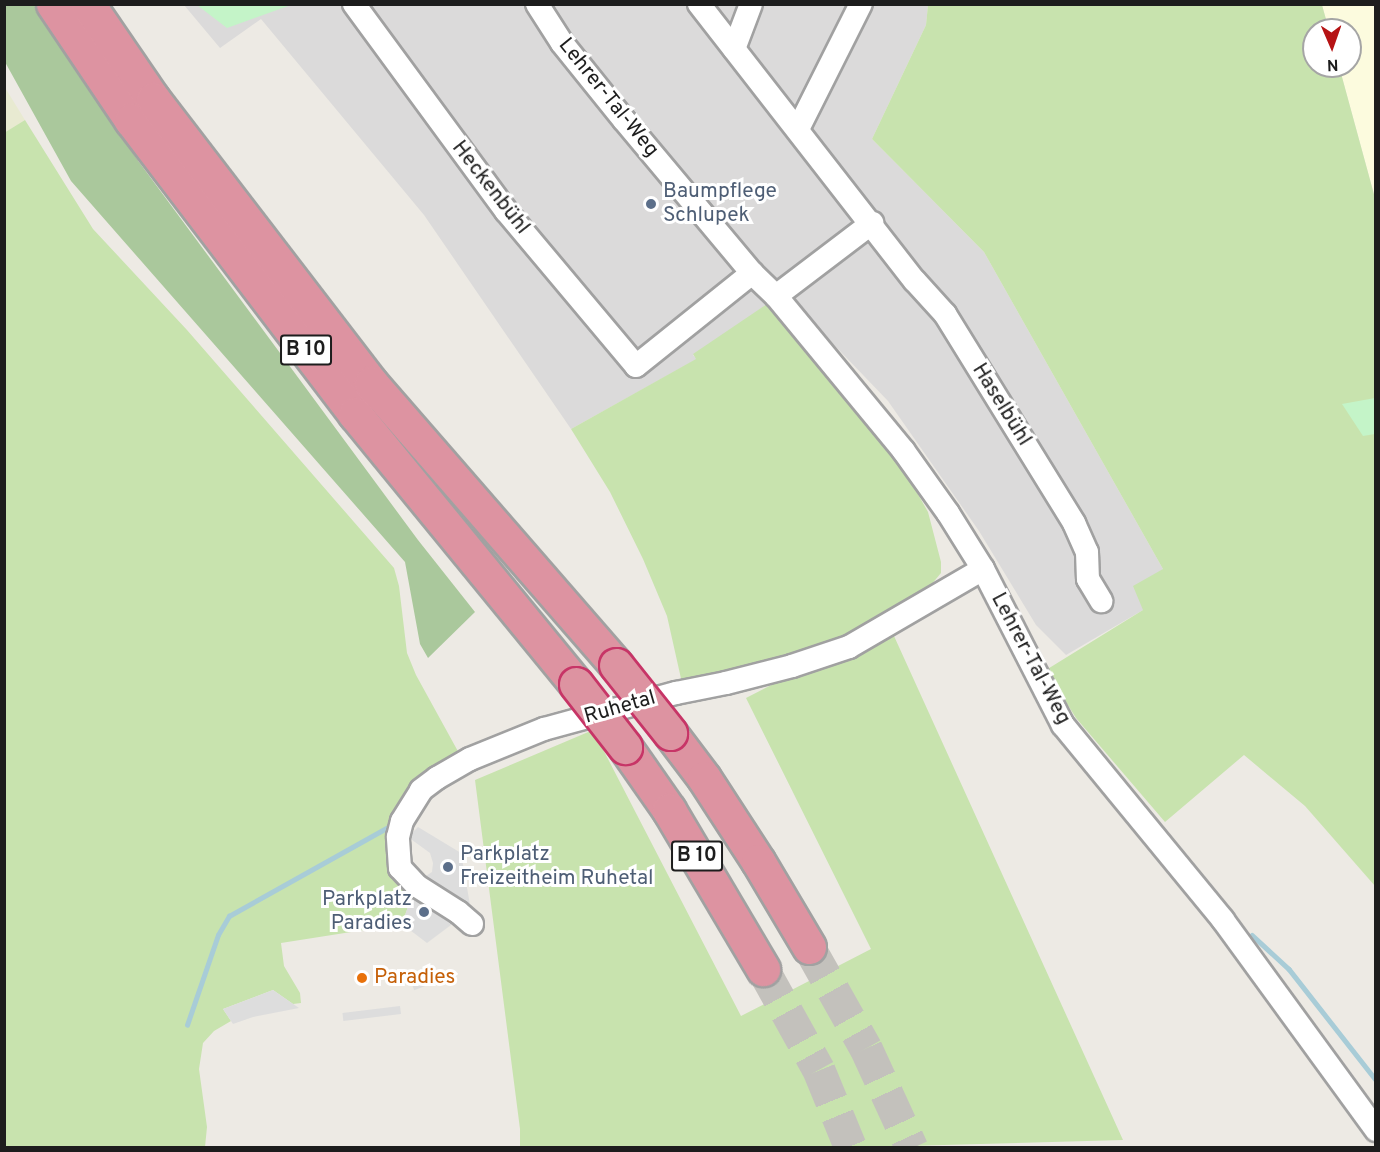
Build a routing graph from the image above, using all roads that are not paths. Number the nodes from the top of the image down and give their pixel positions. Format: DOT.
graph roads {
  1 [pos="53,4"];
  2 [pos="88,4"];
  3 [pos="354,4"];
  4 [pos="537,4"];
  5 [pos="699,4"];
  6 [pos="751,4"];
  7 [pos="861,4"];
  8 [pos="734,49"];
  9 [pos="798,129"];
  10 [pos="872,223"];
  11 [pos="752,273"];
  12 [pos="776,296"];
  13 [pos="983,569"];
  14 [pos="1101,601"];
  15 [pos="472,924"];
  16 [pos="809,947"];
  17 [pos="763,969"];
  18 [pos="1376,1130"];
  1 -- 17 [label="highway, B 10, bridge"];
  2 -- 16 [label="highway, B 10, bridge"];
  3 -- 11 [label="street, Heckenbühl"];
  4 -- 11 [label="street, Lehrer-Tal-Weg"];
  5 -- 8 [label="street, Haselbühl"];
  6 -- 8 [label="street"];
  7 -- 9 [label="street"];
  8 -- 9 [label="street, Haselbühl"];
  9 -- 10 [label="street, Haselbühl"];
  10 -- 12 [label="street"];
  10 -- 14 [label="street, Haselbühl"];
  11 -- 12 [label="street, Lehrer-Tal-Weg"];
  12 -- 13 [label="street, Lehrer-Tal-Weg"];
  13 -- 15 [label="street, Ruhetal"];
  13 -- 18 [label="street, Lehrer-Tal-Weg"];
}
